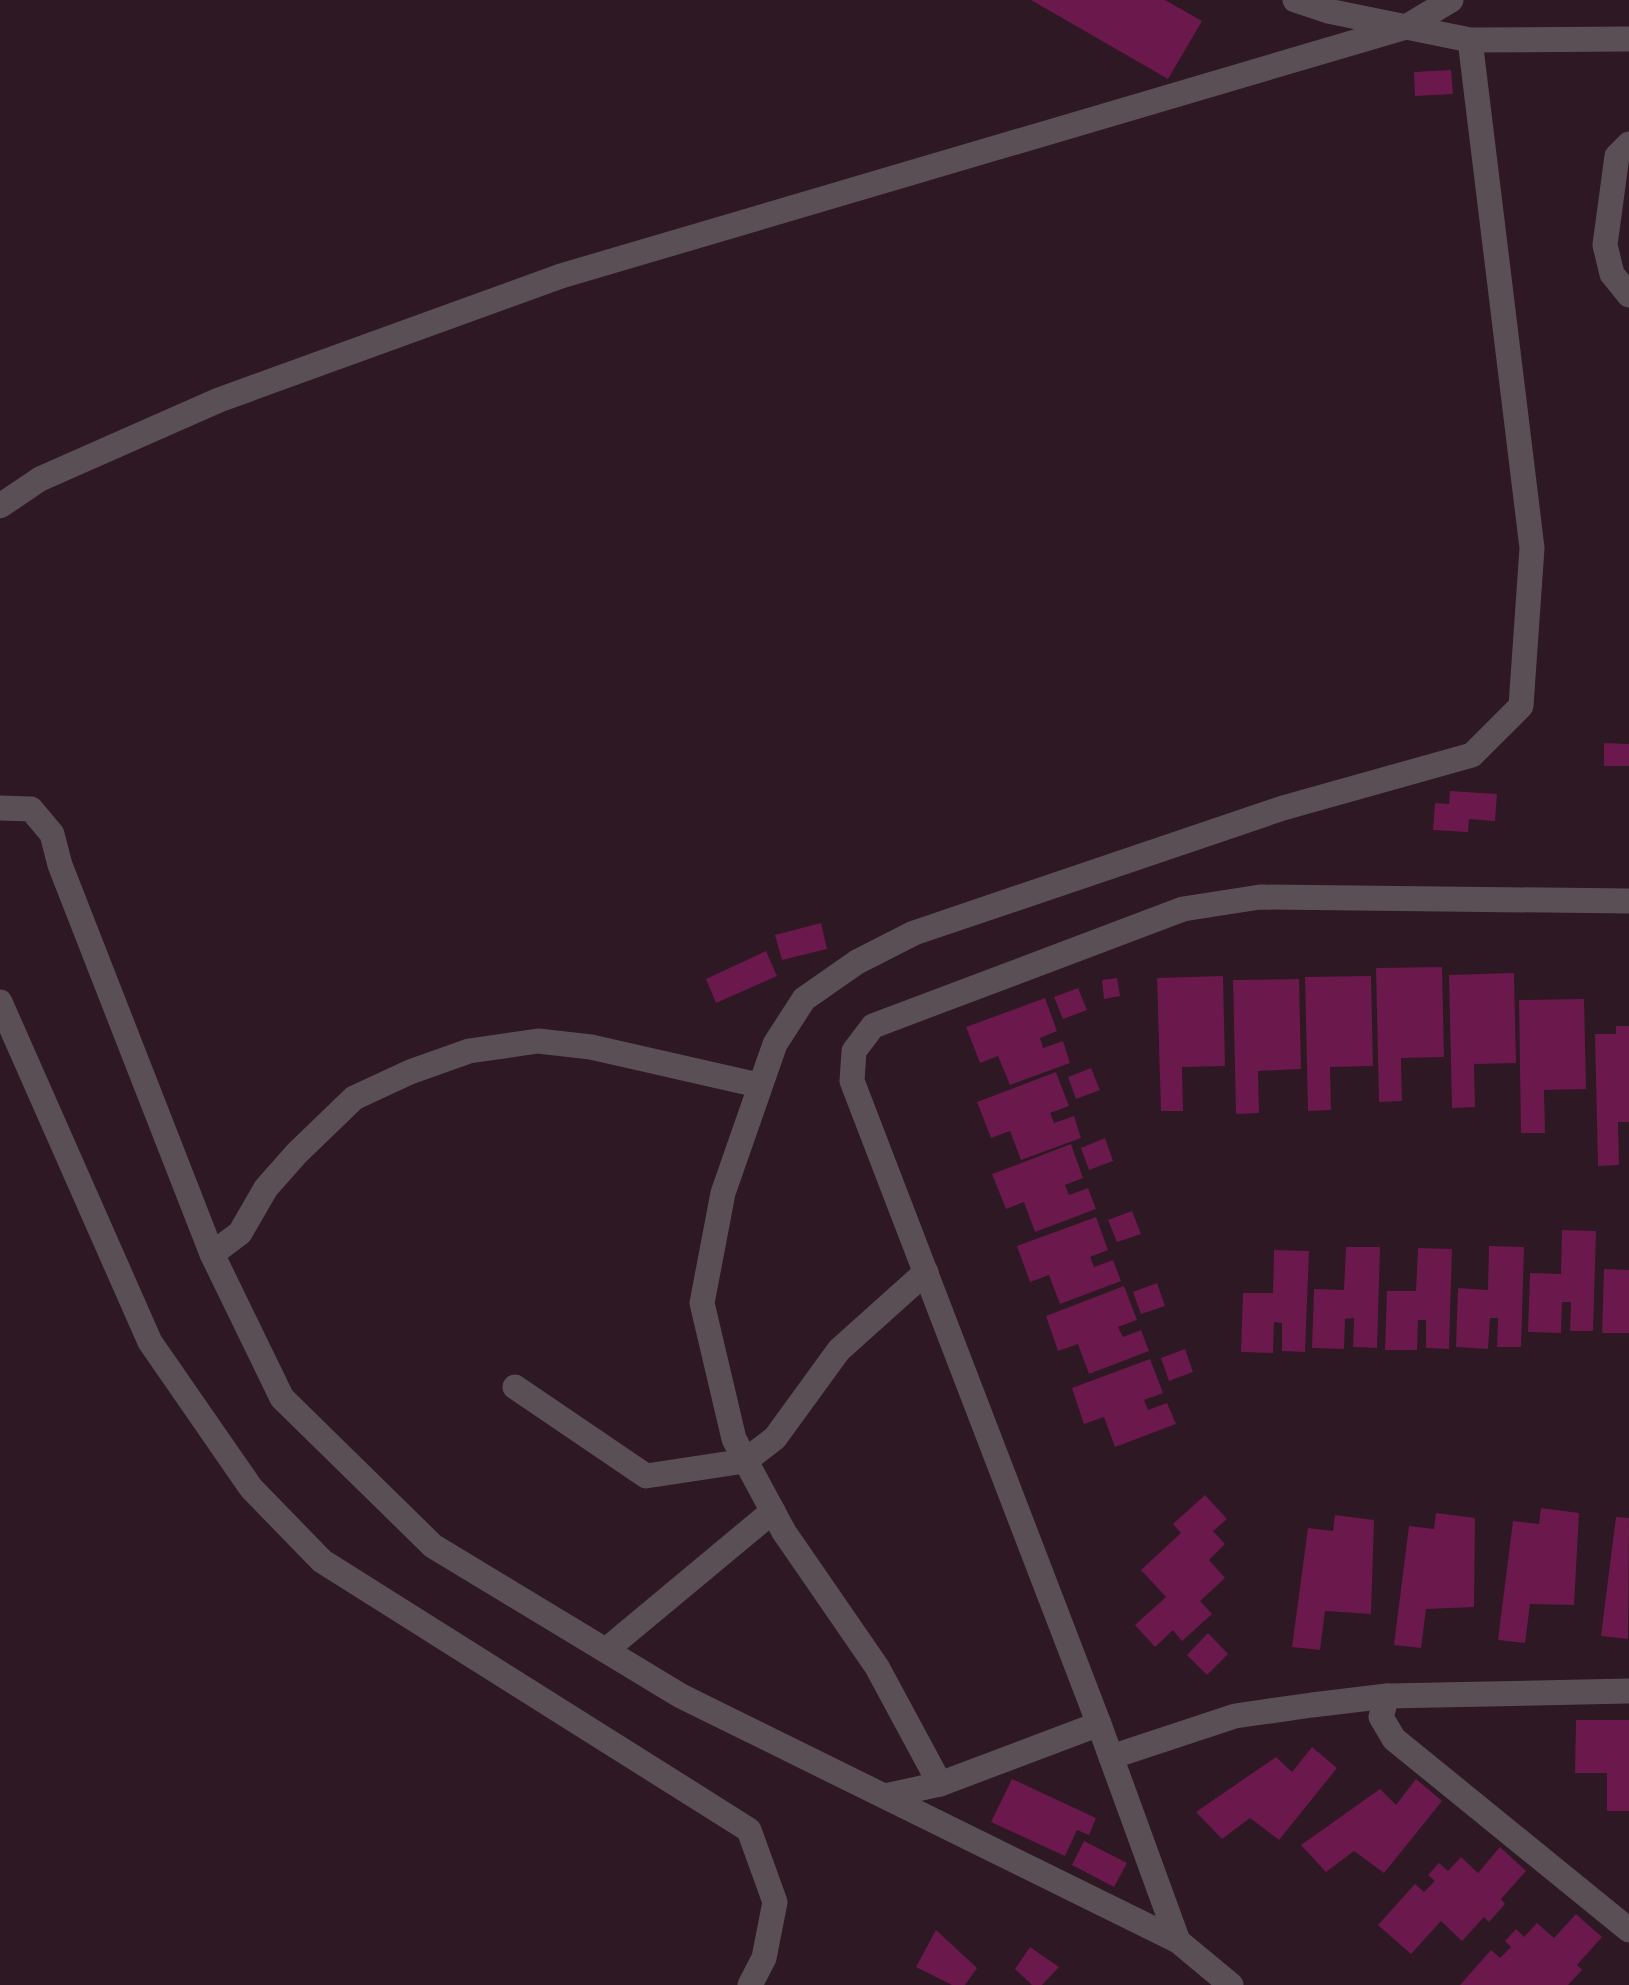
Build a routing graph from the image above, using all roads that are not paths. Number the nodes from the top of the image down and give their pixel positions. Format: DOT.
graph roads {
  1 [pos="1295,0"];
  2 [pos="1451,0"];
  3 [pos="1406,27"];
  4 [pos="1629,39"];
  5 [pos="1470,40"];
  6 [pos="1629,144"];
  7 [pos="1629,296"];
  8 [pos="0,506"];
  9 [pos="0,808"];
  10 [pos="1629,901"];
  11 [pos="0,1002"];
  12 [pos="758,1085"];
  13 [pos="212,1254"];
  14 [pos="926,1272"];
  15 [pos="514,1387"];
  16 [pos="745,1461"];
  17 [pos="772,1511"];
  18 [pos="606,1650"];
  19 [pos="1629,1691"];
  20 [pos="1386,1696"];
  21 [pos="1098,1724"];
  22 [pos="1110,1757"];
  23 [pos="940,1784"];
  24 [pos="885,1796"];
  25 [pos="1629,1930"];
  26 [pos="1178,1941"];
  27 [pos="750,1985"];
  28 [pos="1231,1985"];
  1 -- 3 [label="street"];
  2 -- 3 [label="street"];
  3 -- 5 [label="street"];
  3 -- 8 [label="street"];
  4 -- 5 [label="street"];
  5 -- 12 [label="street"];
  6 -- 7 [label="street"];
  9 -- 13 [label="street"];
  10 -- 14 [label="street"];
  11 -- 27 [label="street"];
  12 -- 13 [label="street"];
  12 -- 16 [label="street"];
  13 -- 18 [label="street"];
  14 -- 16 [label="street"];
  14 -- 21 [label="street"];
  15 -- 16 [label="street"];
  16 -- 17 [label="street"];
  17 -- 18 [label="street"];
  17 -- 23 [label="street"];
  18 -- 24 [label="street"];
  19 -- 20 [label="street"];
  20 -- 22 [label="street"];
  20 -- 25 [label="street"];
  21 -- 22 [label="street"];
  21 -- 23 [label="street"];
  22 -- 26 [label="street"];
  23 -- 24 [label="street"];
  24 -- 26 [label="street"];
  26 -- 28 [label="street"];
}
